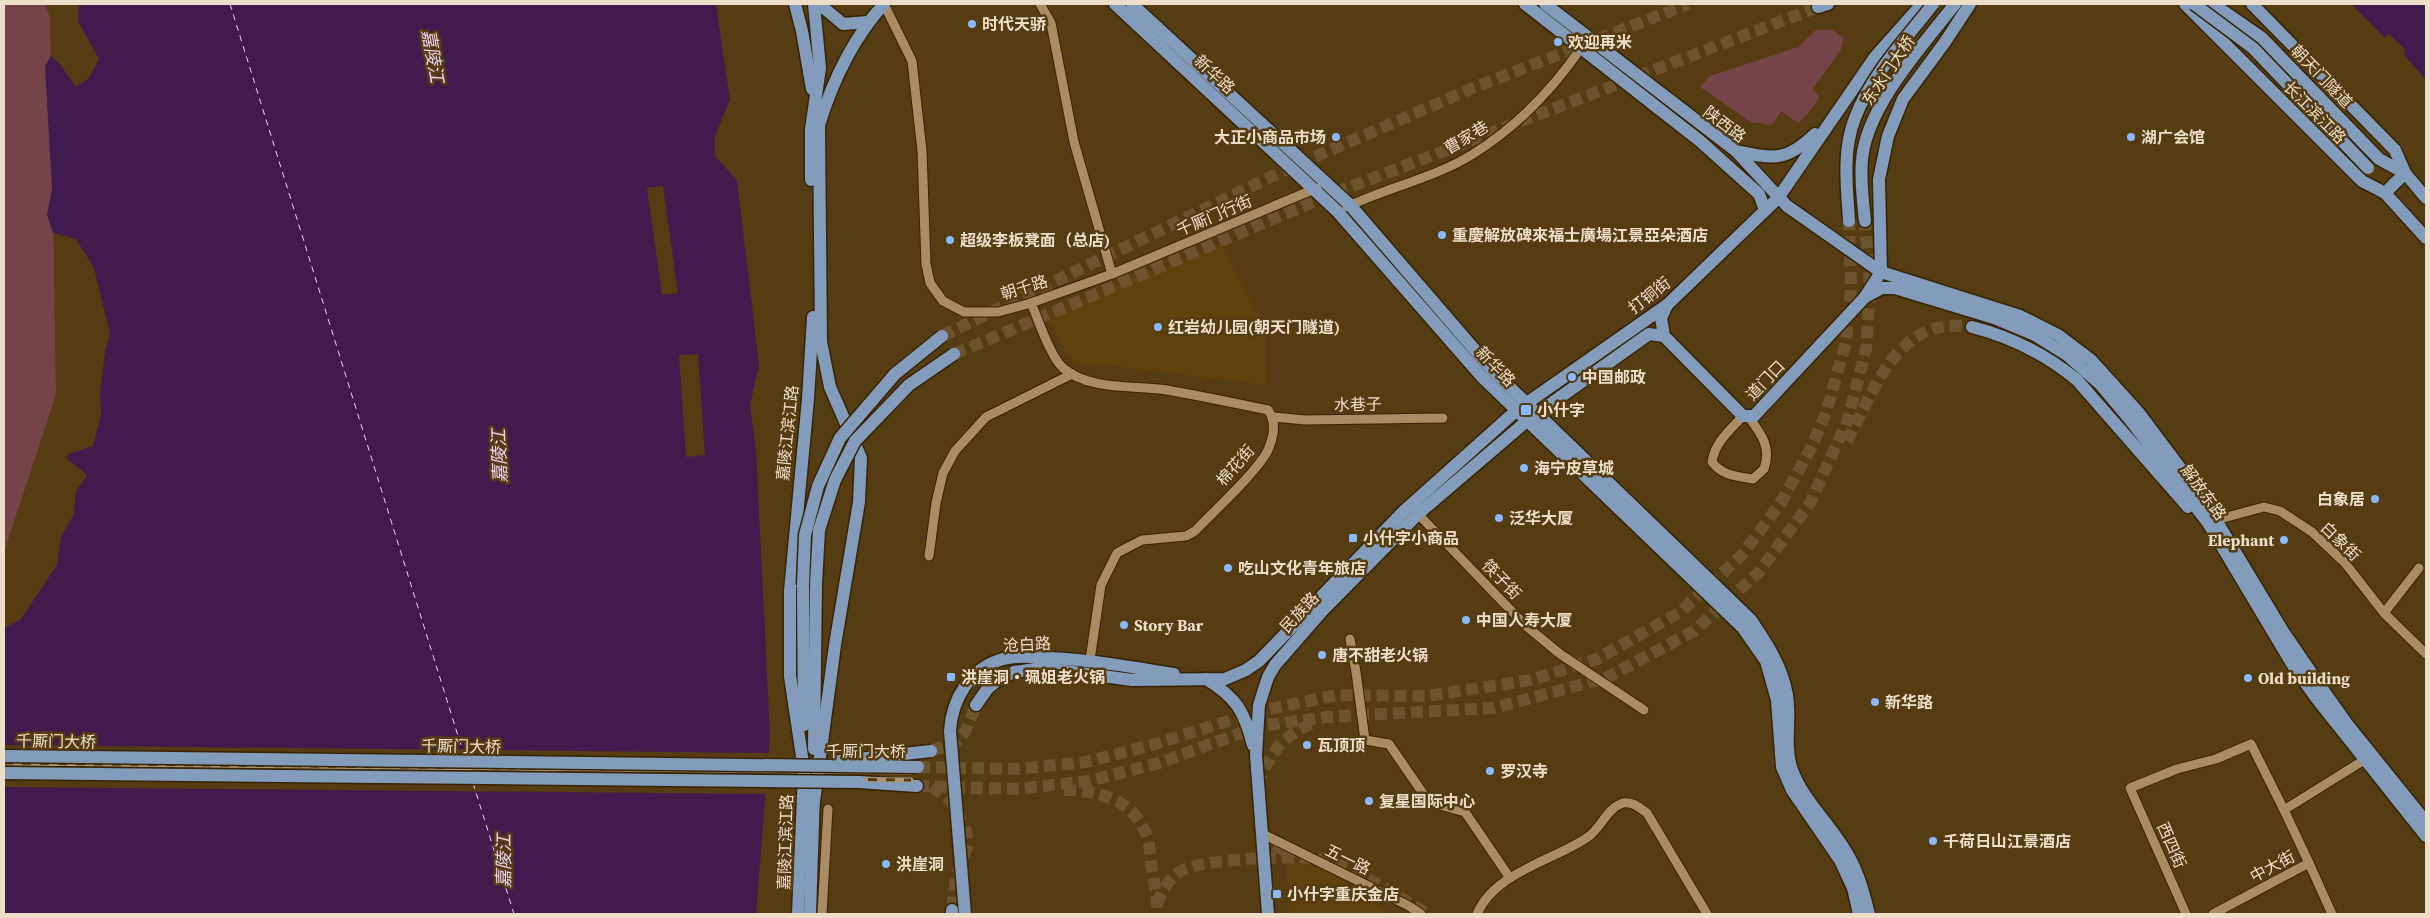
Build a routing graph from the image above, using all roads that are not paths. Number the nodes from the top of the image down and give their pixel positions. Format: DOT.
graph roads {
  1 [pos="795,4"];
  2 [pos="814,4"];
  3 [pos="821,4"];
  4 [pos="884,4"];
  5 [pos="1040,4"];
  6 [pos="1115,4"];
  7 [pos="1132,4"];
  8 [pos="1525,4"];
  9 [pos="1545,4"];
  10 [pos="1922,4"];
  11 [pos="1934,4"];
  12 [pos="1955,4"];
  13 [pos="1970,4"];
  14 [pos="2213,4"];
  15 [pos="2252,4"];
  16 [pos="2192,6"];
  17 [pos="871,18"];
  18 [pos="1581,48"];
  19 [pos="814,98"];
  20 [pos="1830,120"];
  21 [pos="1736,152"];
  22 [pos="2405,173"];
  23 [pos="1328,184"];
  24 [pos="1314,189"];
  25 [pos="2385,193"];
  26 [pos="1778,198"];
  27 [pos="2426,198"];
  28 [pos="1350,205"];
  29 [pos="1765,210"];
  30 [pos="1337,211"];
  31 [pos="1849,221"];
  32 [pos="1865,221"];
  33 [pos="2426,238"];
  34 [pos="1881,272"];
  35 [pos="1112,274"];
  36 [pos="1866,297"];
  37 [pos="1031,303"];
  38 [pos="1667,305"];
  39 [pos="1972,327"];
  40 [pos="942,336"];
  41 [pos="1664,336"];
  42 [pos="954,354"];
  43 [pos="1072,374"];
  44 [pos="830,387"];
  45 [pos="808,399"];
  46 [pos="1522,406"];
  47 [pos="1533,416"];
  48 [pos="1745,416"];
  49 [pos="1274,418"];
  50 [pos="1443,418"];
  51 [pos="1418,514"];
  52 [pos="2212,521"];
  53 [pos="930,556"];
  54 [pos="2419,568"];
  55 [pos="2384,613"];
  56 [pos="1350,639"];
  57 [pos="2426,654"];
  58 [pos="1090,660"];
  59 [pos="1206,679"];
  60 [pos="976,705"];
  61 [pos="1644,710"];
  62 [pos="930,751"];
  63 [pos="1256,755"];
  64 [pos="4,756"];
  65 [pos="2368,758"];
  66 [pos="918,767"];
  67 [pos="801,769"];
  68 [pos="4,774"];
  69 [pos="917,786"];
  70 [pos="2130,788"];
  71 [pos="814,802"];
  72 [pos="828,809"];
  73 [pos="2284,810"];
  74 [pos="2426,822"];
  75 [pos="1261,833"];
  76 [pos="2426,836"];
  77 [pos="2309,863"];
  78 [pos="1510,878"];
  79 [pos="798,914"];
  80 [pos="810,914"];
  81 [pos="822,914"];
  82 [pos="965,914"];
  83 [pos="1268,914"];
  84 [pos="1421,914"];
  85 [pos="1477,914"];
  86 [pos="1707,914"];
  87 [pos="1859,914"];
  88 [pos="1869,914"];
  89 [pos="2186,914"];
  90 [pos="2213,914"];
  91 [pos="2332,914"];
  1 -- 19 [label="main road"];
  2 -- 19 [label="main road"];
  3 -- 17 [label="main road"];
  4 -- 17 [label="main road, 嘉陵江滨江路"];
  4 -- 37 [label="street, 朝千路"];
  5 -- 35 [label="street"];
  6 -- 24 [label="main road, 新华路"];
  7 -- 23 [label="main road, 新华路"];
  8 -- 18 [label="main road, 陕西路"];
  9 -- 21 [label="main road, 陕西路"];
  10 -- 20 [label="main road"];
  11 -- 31 [label="main road, 东水门大桥, bridge"];
  12 -- 32 [label="main road, 东水门大桥"];
  13 -- 34 [label="main road"];
  14 -- 22 [label="main road, 朝天门隧道"];
  15 -- 22 [label="main road, 长江滨江路"];
  16 -- 25 [label="main road, 长江滨江路"];
  16 -- 25 [label="main road, 朝天门隧道, bridge"];
  17 -- 44 [label="main road, 嘉陵江滨江路"];
  18 -- 28 [label="street, 曹家巷"];
  18 -- 29 [label="main road, 陕西路"];
  19 -- 45 [label="main road, 嘉陵江滨江路"];
  20 -- 21 [label="main road"];
  20 -- 26 [label="main road, 打铜街"];
  21 -- 26 [label="main road, 陕西路"];
  22 -- 25 [label="main road"];
  22 -- 27 [label="main road, 长江滨江路"];
  23 -- 24 [label="street, 千厮门行街"];
  23 -- 28 [label="main road, 新华路"];
  24 -- 30 [label="main road, 新华路"];
  24 -- 35 [label="street, 千厮门行街"];
  25 -- 33 [label="main road, 长江滨江路"];
  26 -- 29 [label="main road, 打铜街"];
  26 -- 34 [label="main road, 陕西路"];
  28 -- 30 [label="street, 曹家巷"];
  28 -- 46 [label="main road, 新华路"];
  29 -- 38 [label="main road, 打铜街"];
  30 -- 46 [label="main road, 新华路"];
  34 -- 36 [label="main road, 道门口"];
  34 -- 52 [label="main road, 解放东路"];
  35 -- 37 [label="street, 朝千路"];
  36 -- 48 [label="main road, 道门口"];
  36 -- 52 [label="main road, 解放东路"];
  37 -- 43 [label="street"];
  38 -- 41 [label="main road"];
  38 -- 46 [label="main road, 打铜街"];
  39 -- 52 [label="main road"];
  40 -- 67 [label="main road, 嘉陵江滨江路, bridge"];
  41 -- 47 [label="main road, 打铜街"];
  41 -- 48 [label="main road, 道门口"];
  42 -- 71 [label="main road, 嘉陵江滨江路, bridge"];
  43 -- 49 [label="street"];
  43 -- 53 [label="street"];
  44 -- 45 [label="main road"];
  44 -- 71 [label="main road, 嘉陵江滨江路, bridge"];
  45 -- 67 [label="main road, 嘉陵江滨江路"];
  46 -- 47 [label="main road, 新华路"];
  46 -- 59 [label="main road, 民族路"];
  47 -- 51 [label="main road, 民族路"];
  47 -- 87 [label="main road, 新华路"];
  47 -- 88 [label="main road, 新华路"];
  48 -- 48 [label="street"];
  49 -- 50 [label="street, 水巷子"];
  49 -- 58 [label="street, 棉花街"];
  51 -- 61 [label="street, 筷子街"];
  51 -- 63 [label="main road, 民族路"];
  52 -- 55 [label="street, 白象街"];
  52 -- 65 [label="main road, 解放东路"];
  54 -- 55 [label="street"];
  55 -- 57 [label="street, 白象街"];
  56 -- 78 [label="street"];
  58 -- 59 [label="main road, 沧白路"];
  58 -- 82 [label="main road, 沧白路"];
  59 -- 60 [label="main road"];
  59 -- 63 [label="main road, 沧白路"];
  62 -- 67 [label="main road, bridge"];
  63 -- 75 [label="main road, 民族路"];
  64 -- 67 [label="main road, 千厮门大桥, bridge"];
  65 -- 73 [label="street"];
  65 -- 74 [label="main road, 解放东路"];
  65 -- 76 [label="main road, 解放东路"];
  66 -- 67 [label="main road, 千厮门大桥, bridge"];
  67 -- 79 [label="main road, 嘉陵江滨江路"];
  68 -- 69 [label="main road, 千厮门大桥, bridge"];
  70 -- 73 [label="street, 中大街"];
  70 -- 89 [label="street, 西四街"];
  71 -- 80 [label="main road, 嘉陵江滨江路"];
  72 -- 81 [label="street"];
  73 -- 77 [label="street, 中大街"];
  75 -- 83 [label="main road, 民族路"];
  75 -- 84 [label="street, 五一路"];
  77 -- 90 [label="street, 中大街"];
  77 -- 91 [label="street"];
  78 -- 85 [label="street"];
  78 -- 86 [label="street"];
}
